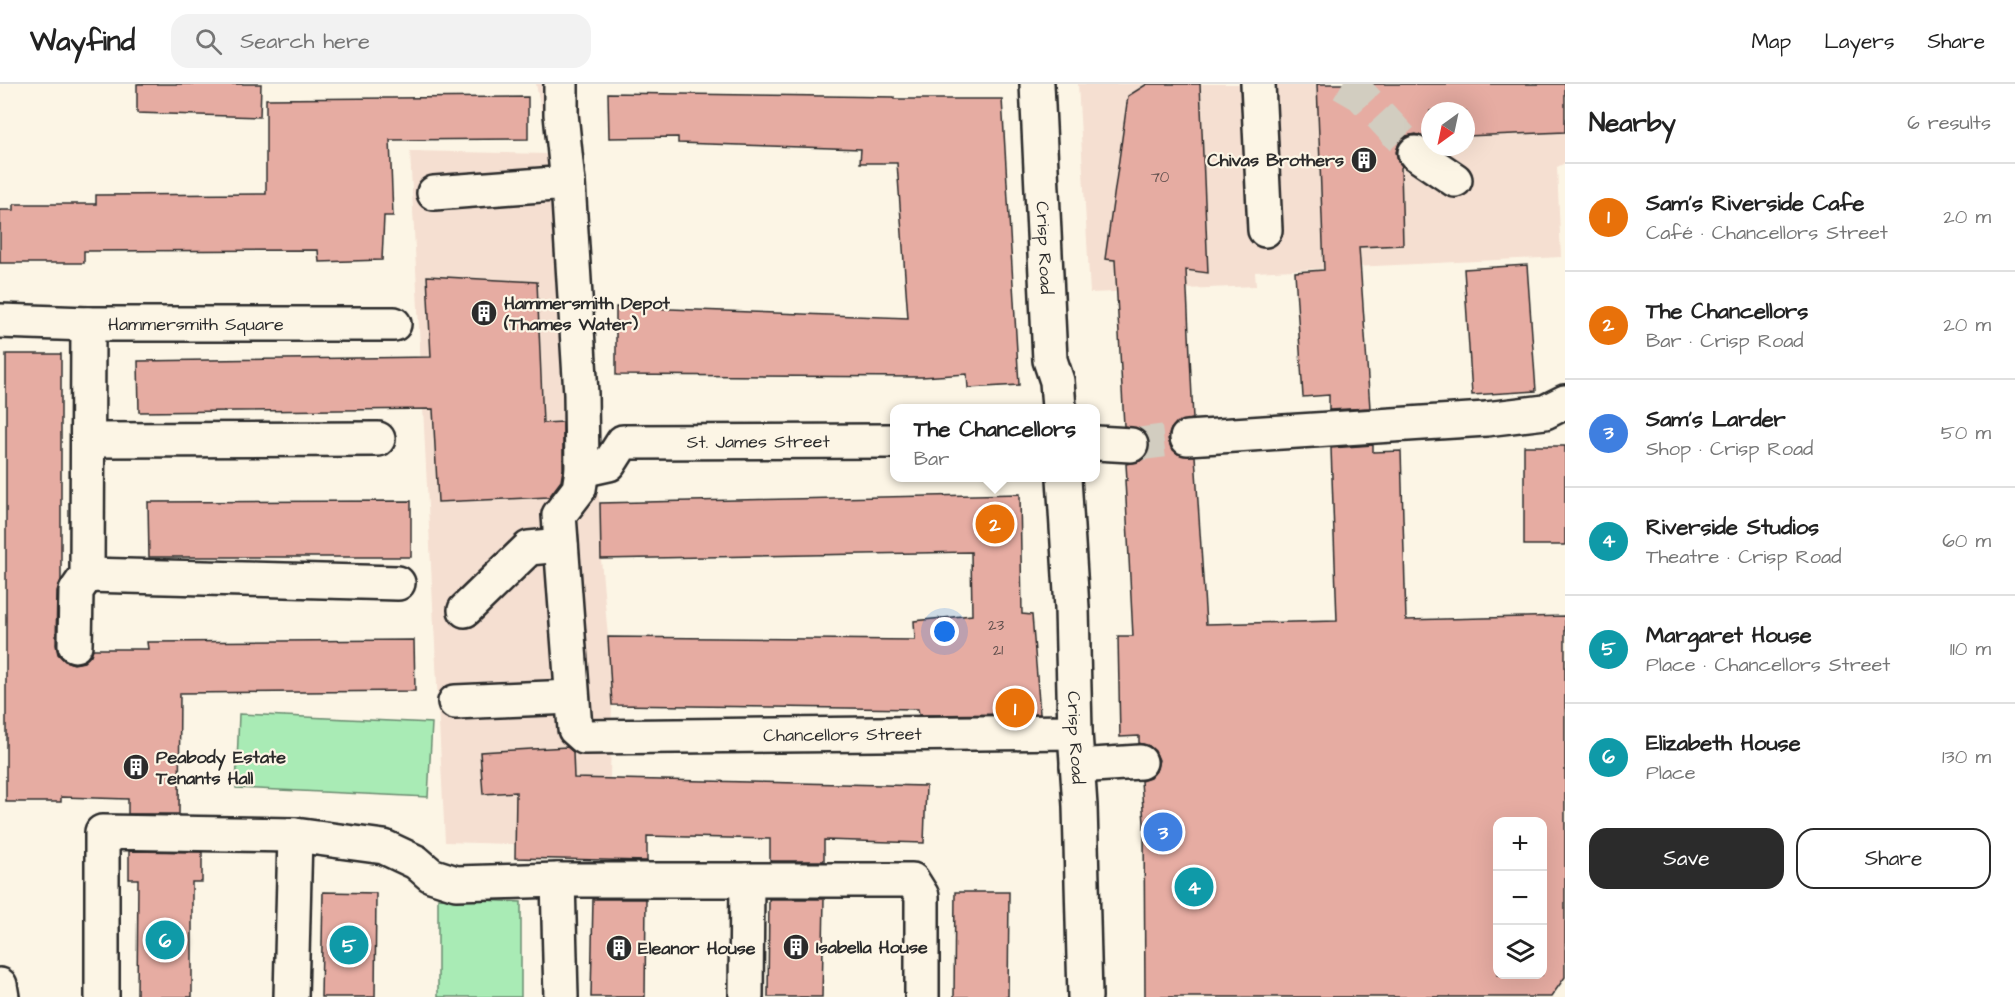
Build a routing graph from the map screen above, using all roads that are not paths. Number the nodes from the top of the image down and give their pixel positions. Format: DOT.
graph roads {
  1 [pos="561,84"];
  2 [pos="1037,84"];
  3 [pos="1258,84"];
  4 [pos="1415,153"];
  5 [pos="1455,180"];
  6 [pos="568,183"];
  7 [pos="434,193"];
  8 [pos="1265,230"];
  9 [pos="0,321"];
  10 [pos="88,324"];
  11 [pos="394,324"];
  12 [pos="1058,395"];
  13 [pos="1565,402"];
  14 [pos="1187,438"];
  15 [pos="378,439"];
  16 [pos="88,440"];
  17 [pos="890,441"];
  18 [pos="1100,443"];
  19 [pos="1131,445"];
  20 [pos="582,470"];
  21 [pos="1064,482"];
  22 [pos="561,545"];
  23 [pos="87,575"];
  24 [pos="398,583"];
  25 [pos="465,610"];
  26 [pos="75,645"];
  27 [pos="572,697"];
  28 [pos="455,702"];
  29 [pos="1075,732"];
  30 [pos="1140,762"];
  31 [pos="1077,766"];
  32 [pos="296,835"];
  33 [pos="558,879"];
  34 [pos="747,880"];
  35 [pos="0,985"];
  36 [pos="2,997"];
  37 [pos="102,997"];
  38 [pos="291,997"];
  39 [pos="561,997"];
  40 [pos="746,997"];
  41 [pos="922,997"];
  42 [pos="1085,997"];
  1 -- 6 [label="street"];
  2 -- 12 [label="street, Crisp Road"];
  3 -- 8 [label="street"];
  4 -- 5 [label="street"];
  6 -- 7 [label="street"];
  6 -- 20 [label="street"];
  9 -- 10 [label="street, Hammersmith Square"];
  10 -- 11 [label="street, Hammersmith Square"];
  10 -- 16 [label="street"];
  13 -- 14 [label="street"];
  15 -- 16 [label="street"];
  16 -- 23 [label="street"];
  17 -- 20 [label="street, St. James Street"];
  18 -- 19 [label="street"];
  20 -- 22 [label="street, Chancellors Street"];
  21 -- 29 [label="street, Crisp Road"];
  22 -- 25 [label="street"];
  22 -- 27 [label="street, Chancellors Street"];
  23 -- 24 [label="street"];
  23 -- 26 [label="street"];
  27 -- 28 [label="street"];
  27 -- 29 [label="street, Chancellors Street"];
  29 -- 31 [label="street, Crisp Road"];
  30 -- 31 [label="street"];
  31 -- 42 [label="street, Crisp Road"];
  32 -- 33 [label="street"];
  32 -- 37 [label="street"];
  32 -- 38 [label="street"];
  33 -- 34 [label="street"];
  33 -- 39 [label="street"];
  34 -- 40 [label="street"];
  34 -- 41 [label="street"];
  35 -- 36 [label="street"];
}
